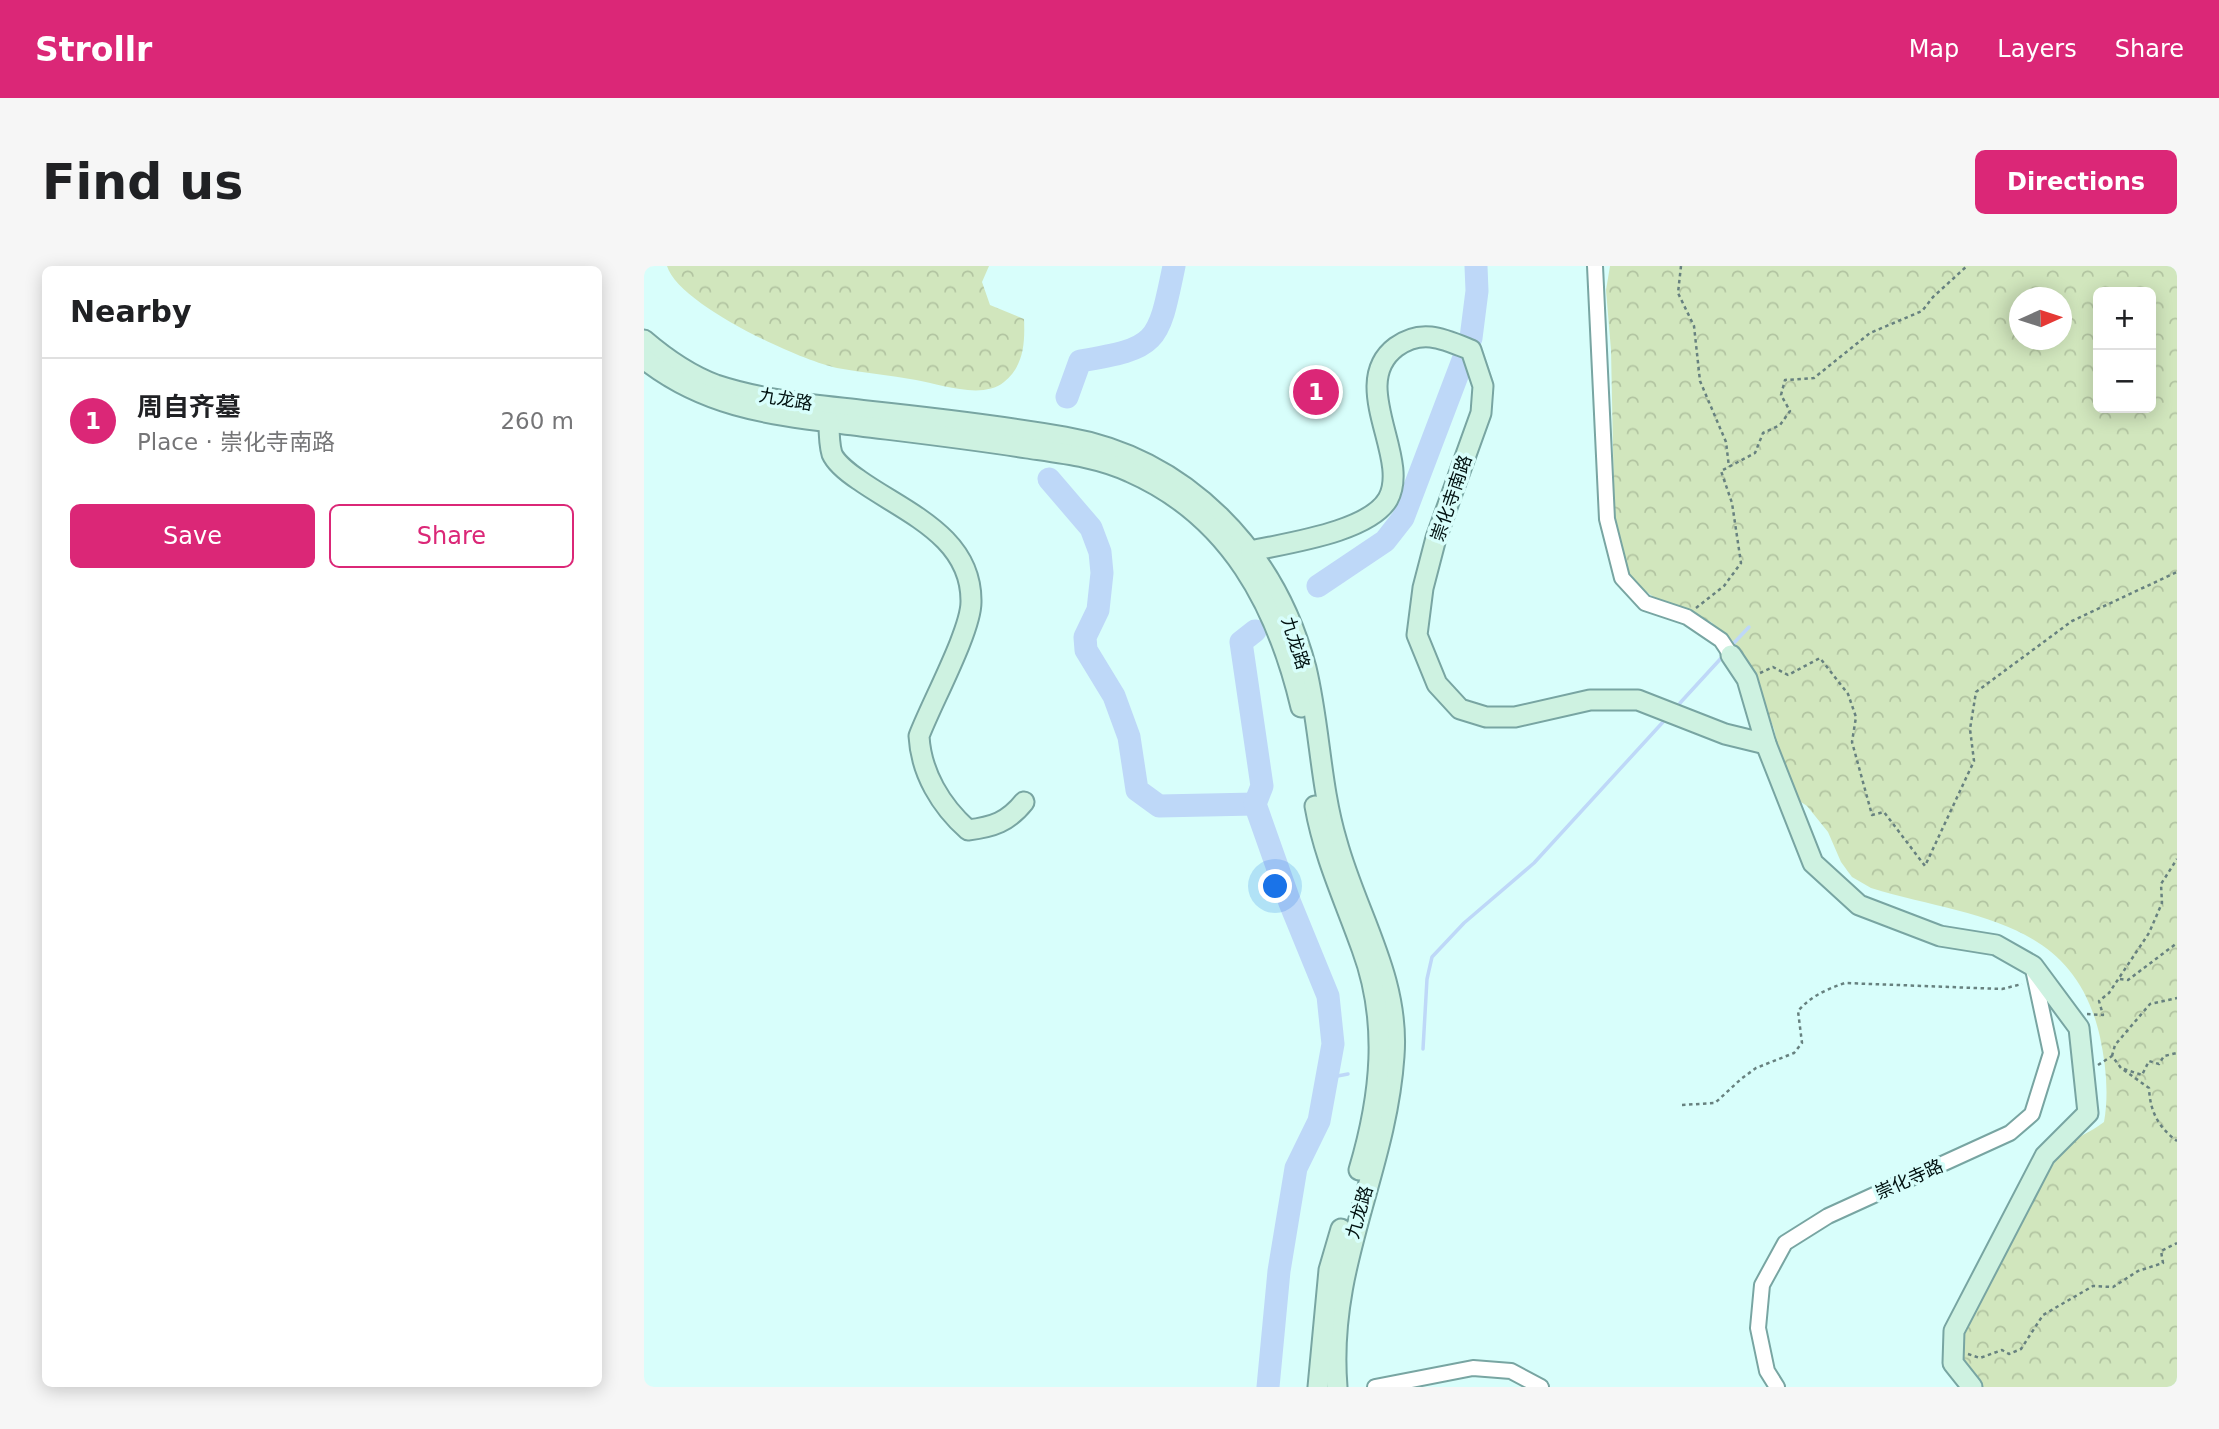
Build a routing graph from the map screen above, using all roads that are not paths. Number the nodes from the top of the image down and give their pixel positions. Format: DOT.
graph roads {
  1 [pos="1595,266"];
  2 [pos="644,340"];
  3 [pos="644,359"];
  4 [pos="829,422"];
  5 [pos="1251,551"];
  6 [pos="1728,650"];
  7 [pos="1766,744"];
  8 [pos="1024,802"];
  9 [pos="2034,973"];
  10 [pos="1318,1387"];
  11 [pos="1337,1387"];
  12 [pos="1375,1387"];
  13 [pos="1541,1387"];
  14 [pos="1777,1387"];
  15 [pos="1972,1387"];
  1 -- 6 [label="street"];
  2 -- 5 [label="main road, 九龙路"];
  3 -- 4 [label="main road, 九龙路"];
  4 -- 8 [label="main road"];
  4 -- 10 [label="main road, 九龙路"];
  5 -- 7 [label="main road, 崇化寺南路"];
  5 -- 11 [label="main road, 九龙路"];
  6 -- 7 [label="main road"];
  7 -- 9 [label="main road"];
  9 -- 14 [label="street, 崇化寺路"];
  9 -- 15 [label="main road"];
  12 -- 13 [label="street"];
}
